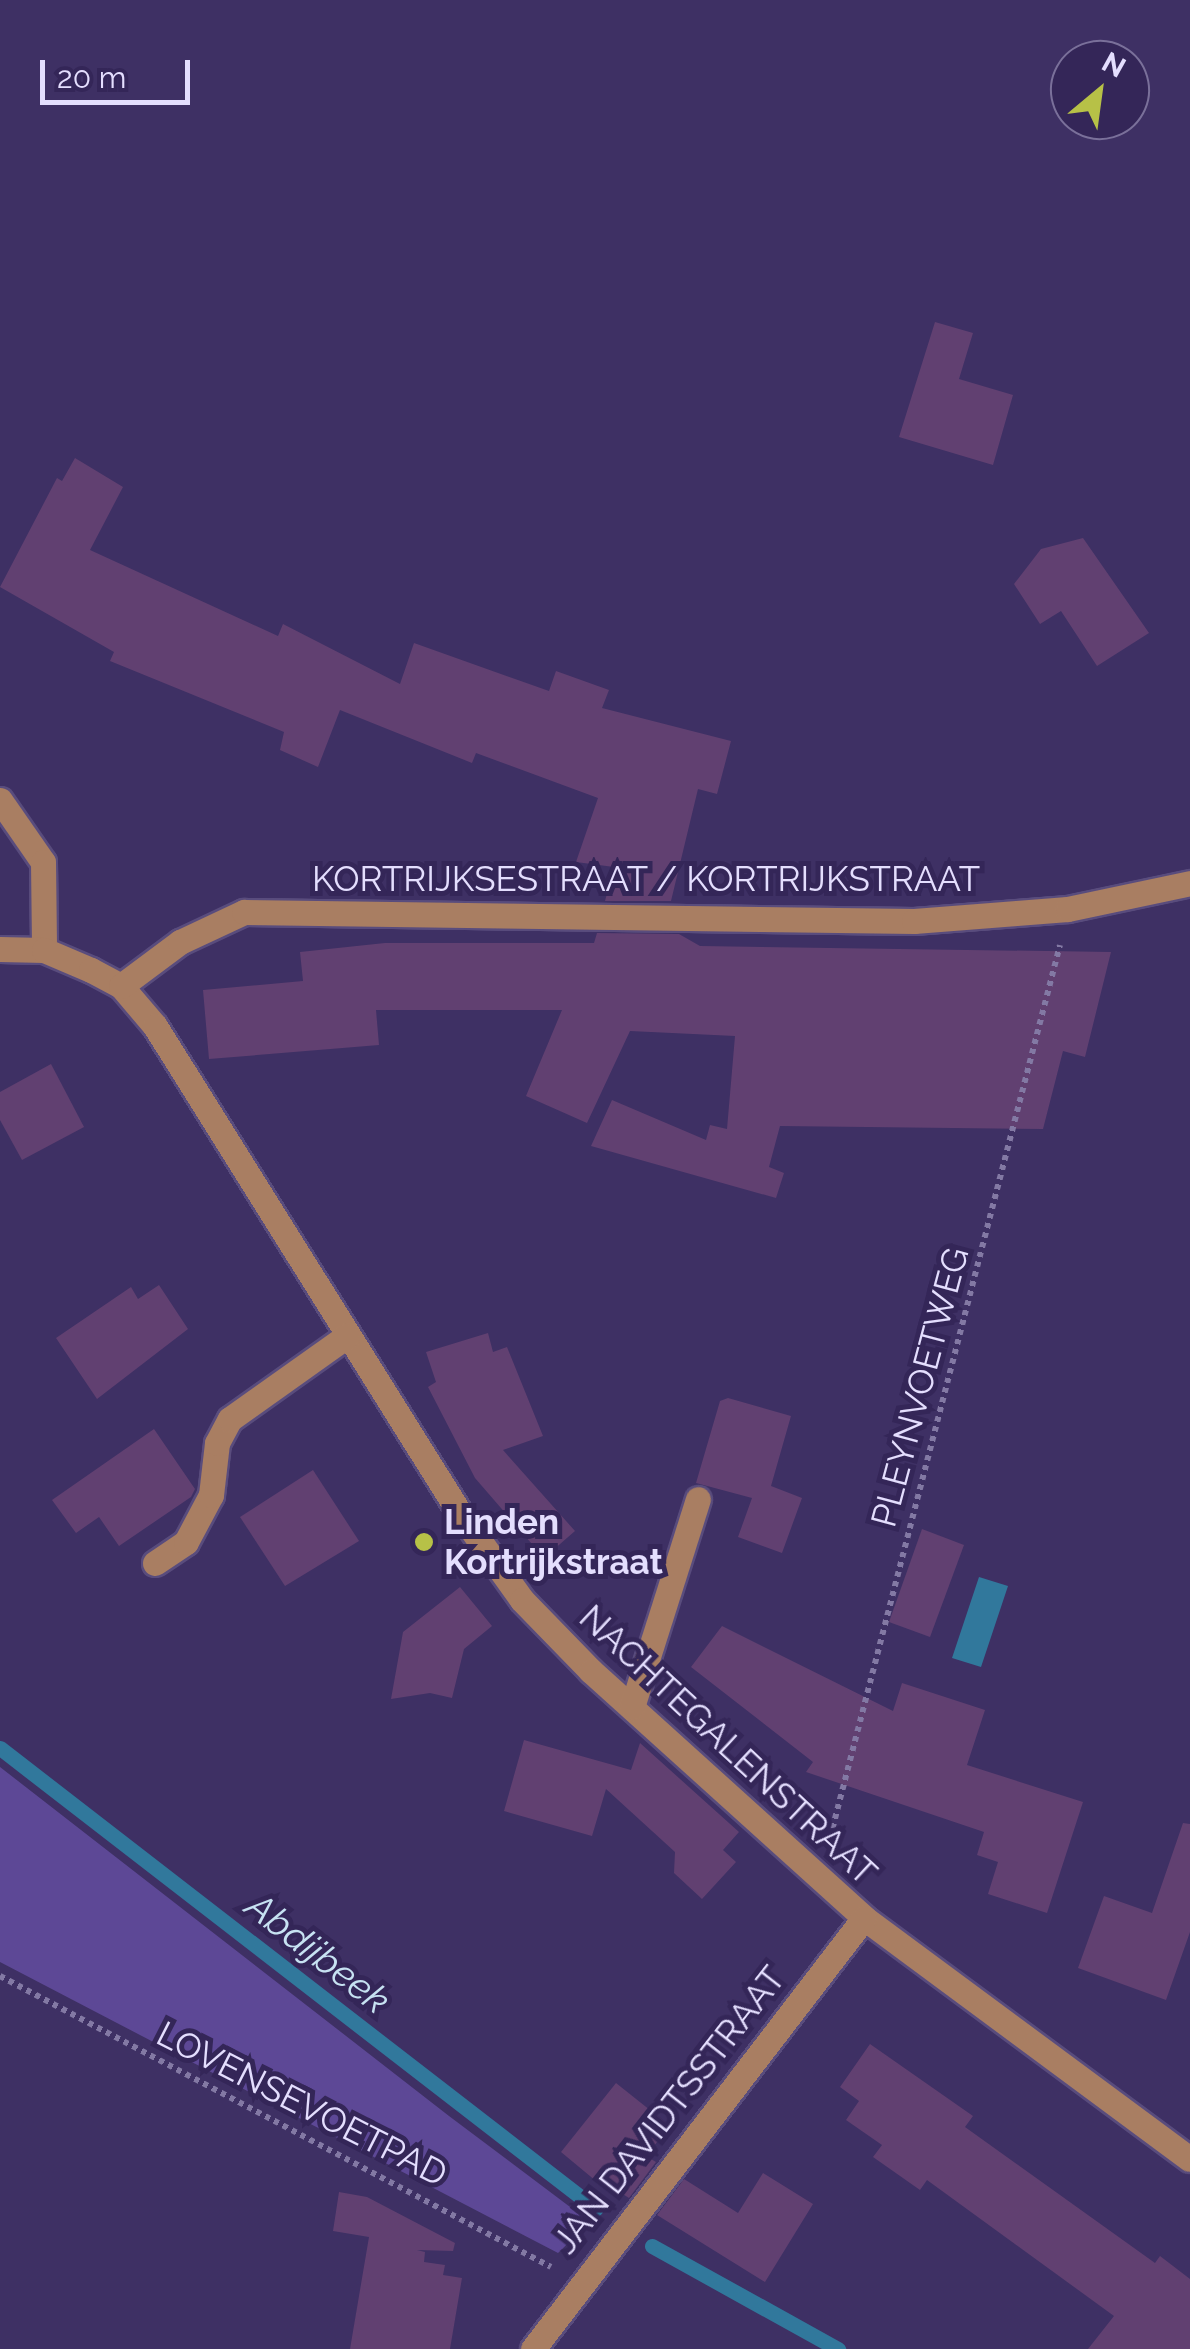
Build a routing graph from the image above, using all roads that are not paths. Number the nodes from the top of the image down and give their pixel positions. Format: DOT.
graph roads {
  1 [pos="0,800"];
  2 [pos="1190,883"];
  3 [pos="0,948"];
  4 [pos="44,950"];
  5 [pos="121,986"];
  6 [pos="347,1336"];
  7 [pos="698,1499"];
  8 [pos="155,1564"];
  9 [pos="632,1708"];
  10 [pos="864,1918"];
  11 [pos="1190,2159"];
  12 [pos="534,2349"];
  1 -- 4 [label="street"];
  2 -- 5 [label="street, KORTRIJKSESTRAAT / KORTRIJKSTRAAT"];
  3 -- 4 [label="street"];
  4 -- 5 [label="street"];
  5 -- 6 [label="street, NACHTEGALENSTRAAT"];
  6 -- 8 [label="street"];
  6 -- 9 [label="street, NACHTEGALENSTRAAT"];
  7 -- 9 [label="street"];
  9 -- 10 [label="street, NACHTEGALENSTRAAT"];
  10 -- 11 [label="street, NACHTEGALENSTRAAT"];
  10 -- 12 [label="street, JAN DAVIDTSSTRAAT"];
}
